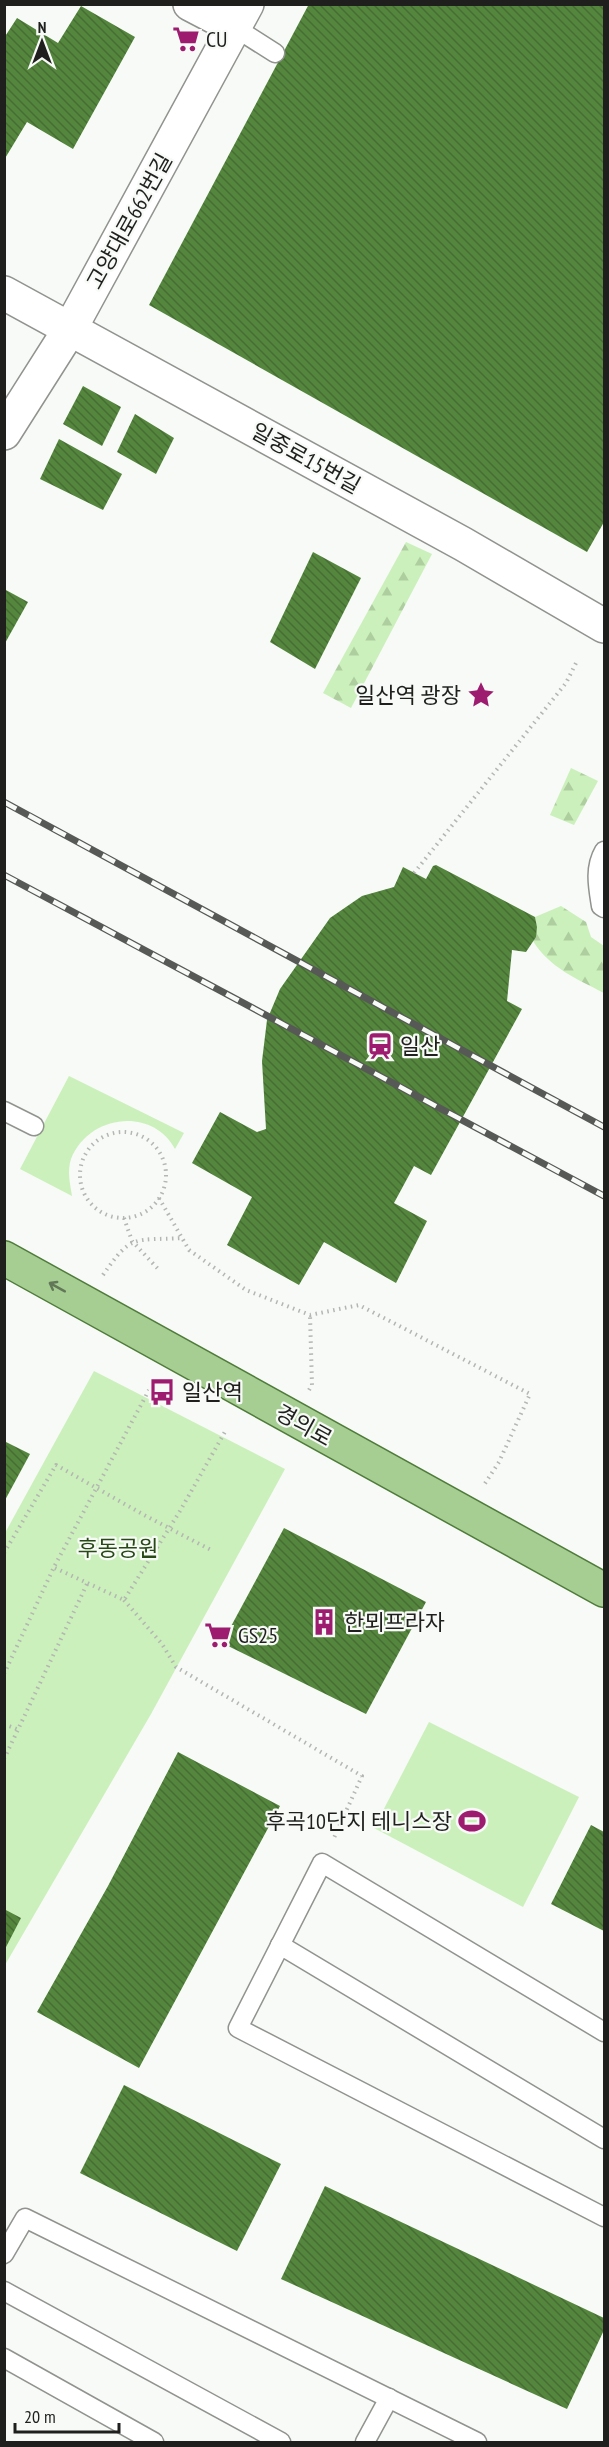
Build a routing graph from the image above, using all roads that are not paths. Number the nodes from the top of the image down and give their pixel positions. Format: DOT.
graph roads {
  1 [pos="190,4"];
  2 [pos="240,16"];
  3 [pos="275,53"];
  4 [pos="4,293"];
  5 [pos="70,329"];
  6 [pos="4,433"];
  7 [pos="603,622"];
  8 [pos="604,850"];
  9 [pos="604,908"];
  10 [pos="4,1111"];
  11 [pos="34,1126"];
  12 [pos="4,1258"];
  13 [pos="4,1284"];
  14 [pos="604,1590"];
  15 [pos="604,1611"];
  16 [pos="280,1945"];
  17 [pos="604,2032"];
  18 [pos="604,2139"];
  19 [pos="602,2209"];
  20 [pos="4,2254"];
  21 [pos="4,2291"];
  22 [pos="4,2358"];
  23 [pos="388,2398"];
  24 [pos="154,2442"];
  25 [pos="281,2442"];
  26 [pos="366,2442"];
  27 [pos="477,2442"];
  1 -- 2 [label="street"];
  2 -- 3 [label="lane"];
  2 -- 5 [label="street, 고양대로662번길"];
  4 -- 5 [label="street, 일중로15번길"];
  5 -- 6 [label="street, 고양대로662번길"];
  5 -- 7 [label="street, 일중로15번길"];
  8 -- 9 [label="lane"];
  10 -- 11 [label="lane"];
  14 -- 12 [label="main road, 경의로, one-way"];
  13 -- 15 [label="main road, 경의로"];
  16 -- 17 [label="lane"];
  16 -- 18 [label="lane"];
  16 -- 19 [label="lane"];
  20 -- 23 [label="lane"];
  21 -- 25 [label="lane"];
  22 -- 24 [label="lane"];
  23 -- 26 [label="lane"];
  23 -- 27 [label="lane"];
}
